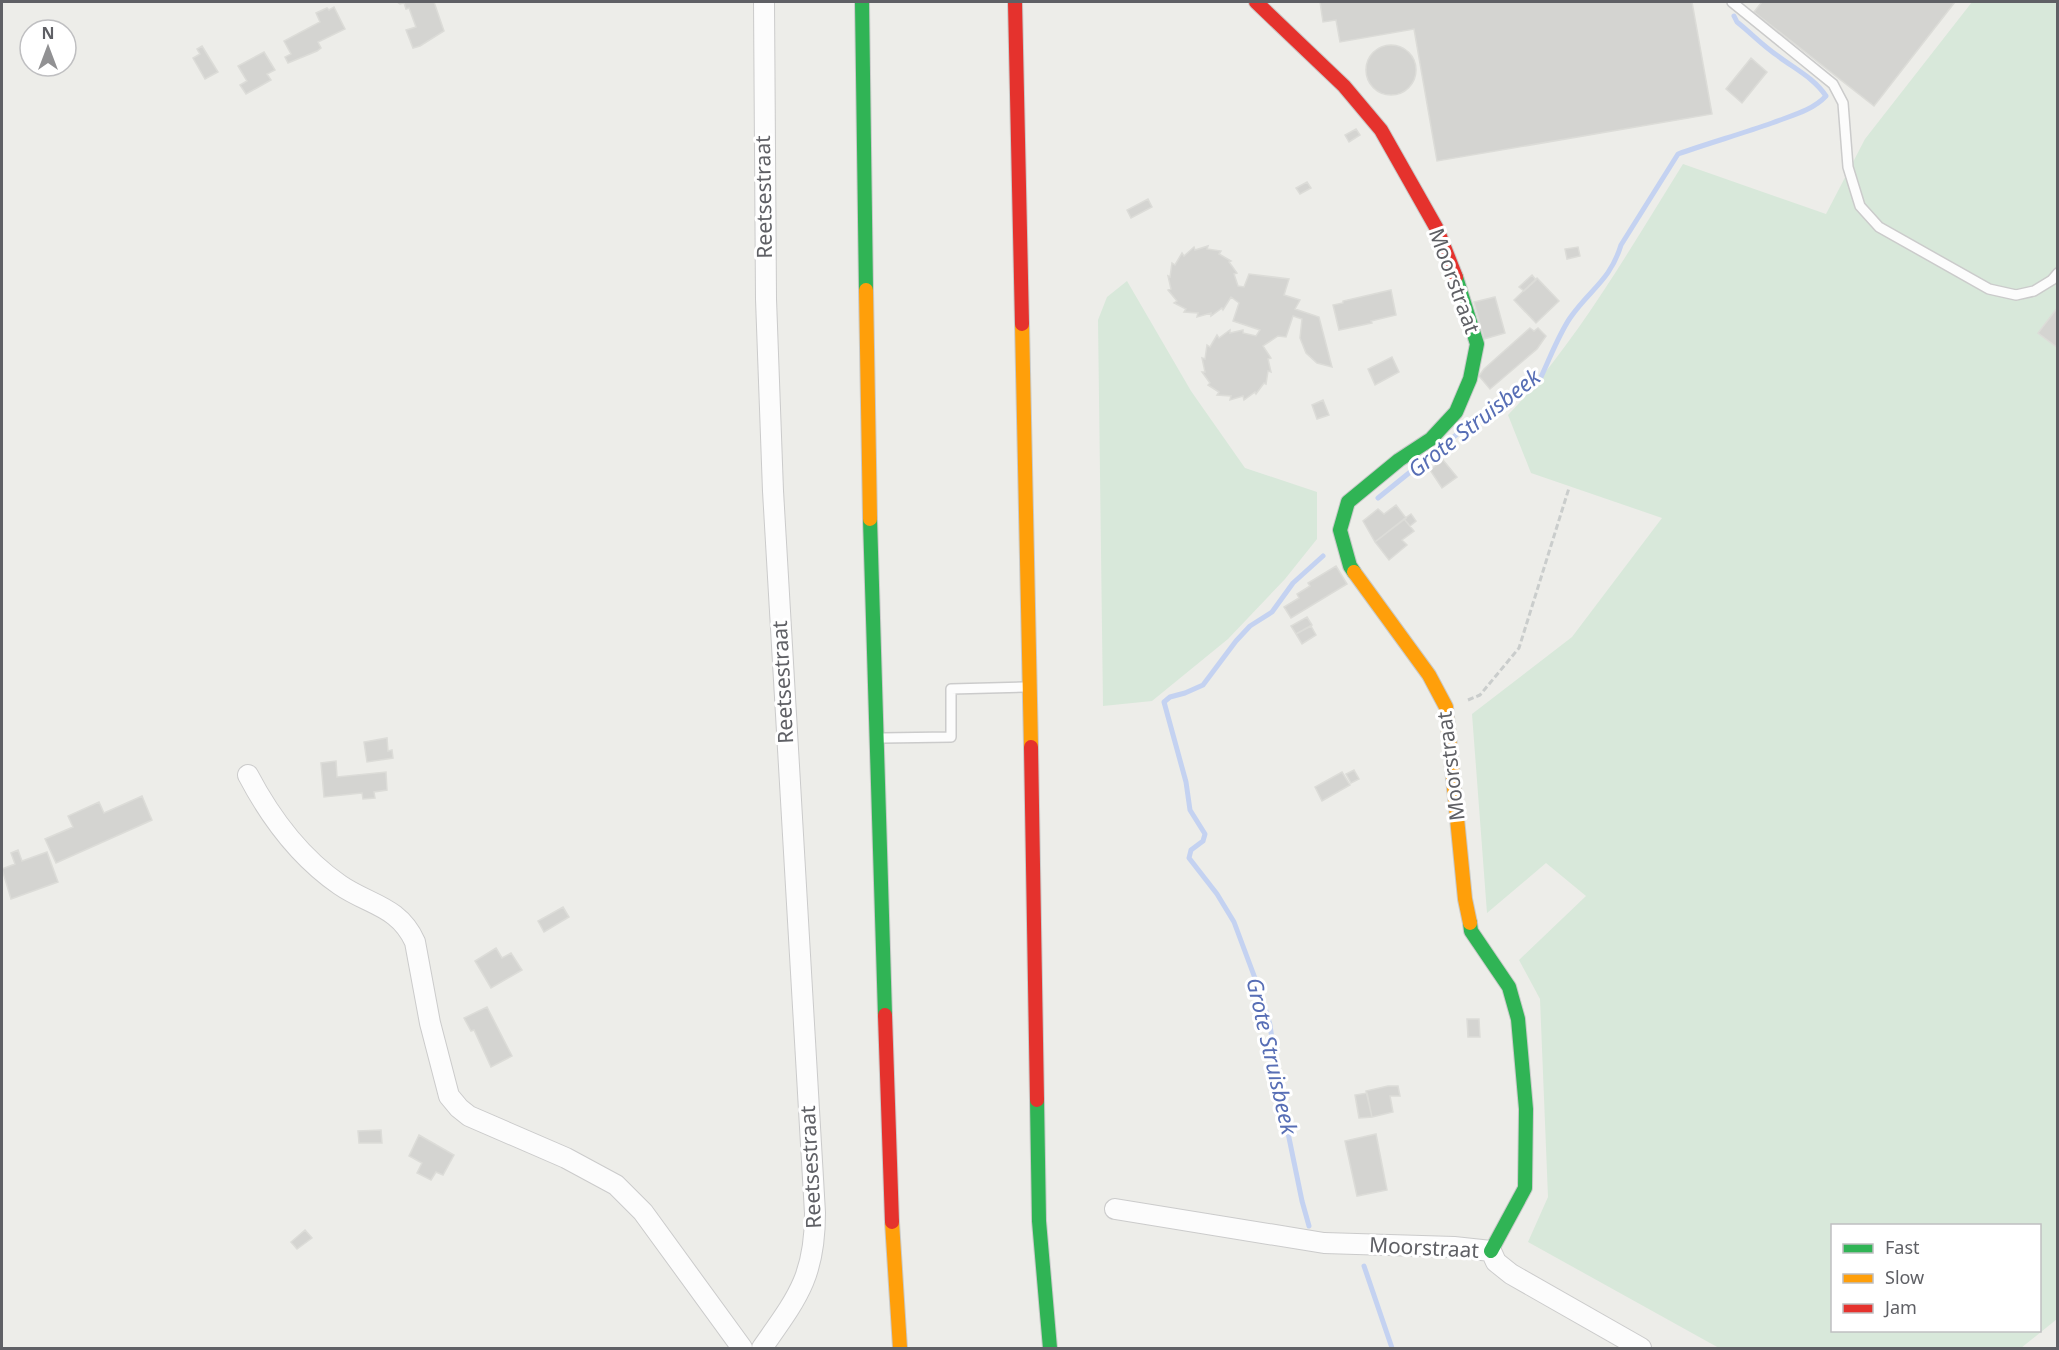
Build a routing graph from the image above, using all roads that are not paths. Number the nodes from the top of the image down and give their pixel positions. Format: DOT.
graph roads {
  1 [pos="764,2"];
  2 [pos="862,2"];
  3 [pos="1015,2"];
  4 [pos="1256,2"];
  5 [pos="1732,2"];
  6 [pos="2058,273"];
  7 [pos="1030,687"];
  8 [pos="876,738"];
  9 [pos="248,775"];
  10 [pos="1114,1209"];
  11 [pos="1491,1251"];
  12 [pos="742,1348"];
  13 [pos="762,1348"];
  14 [pos="900,1348"];
  15 [pos="1050,1348"];
  16 [pos="1641,1348"];
  1 -- 13 [label="street, Reetsestraat"];
  2 -- 8 [label="main road"];
  3 -- 7 [label="main road"];
  4 -- 11 [label="main road, Moorstraat"];
  5 -- 6 [label="lane"];
  7 -- 8 [label="lane"];
  7 -- 15 [label="main road"];
  8 -- 14 [label="main road"];
  9 -- 12 [label="street"];
  10 -- 11 [label="street, Moorstraat"];
  11 -- 16 [label="street"];
}
